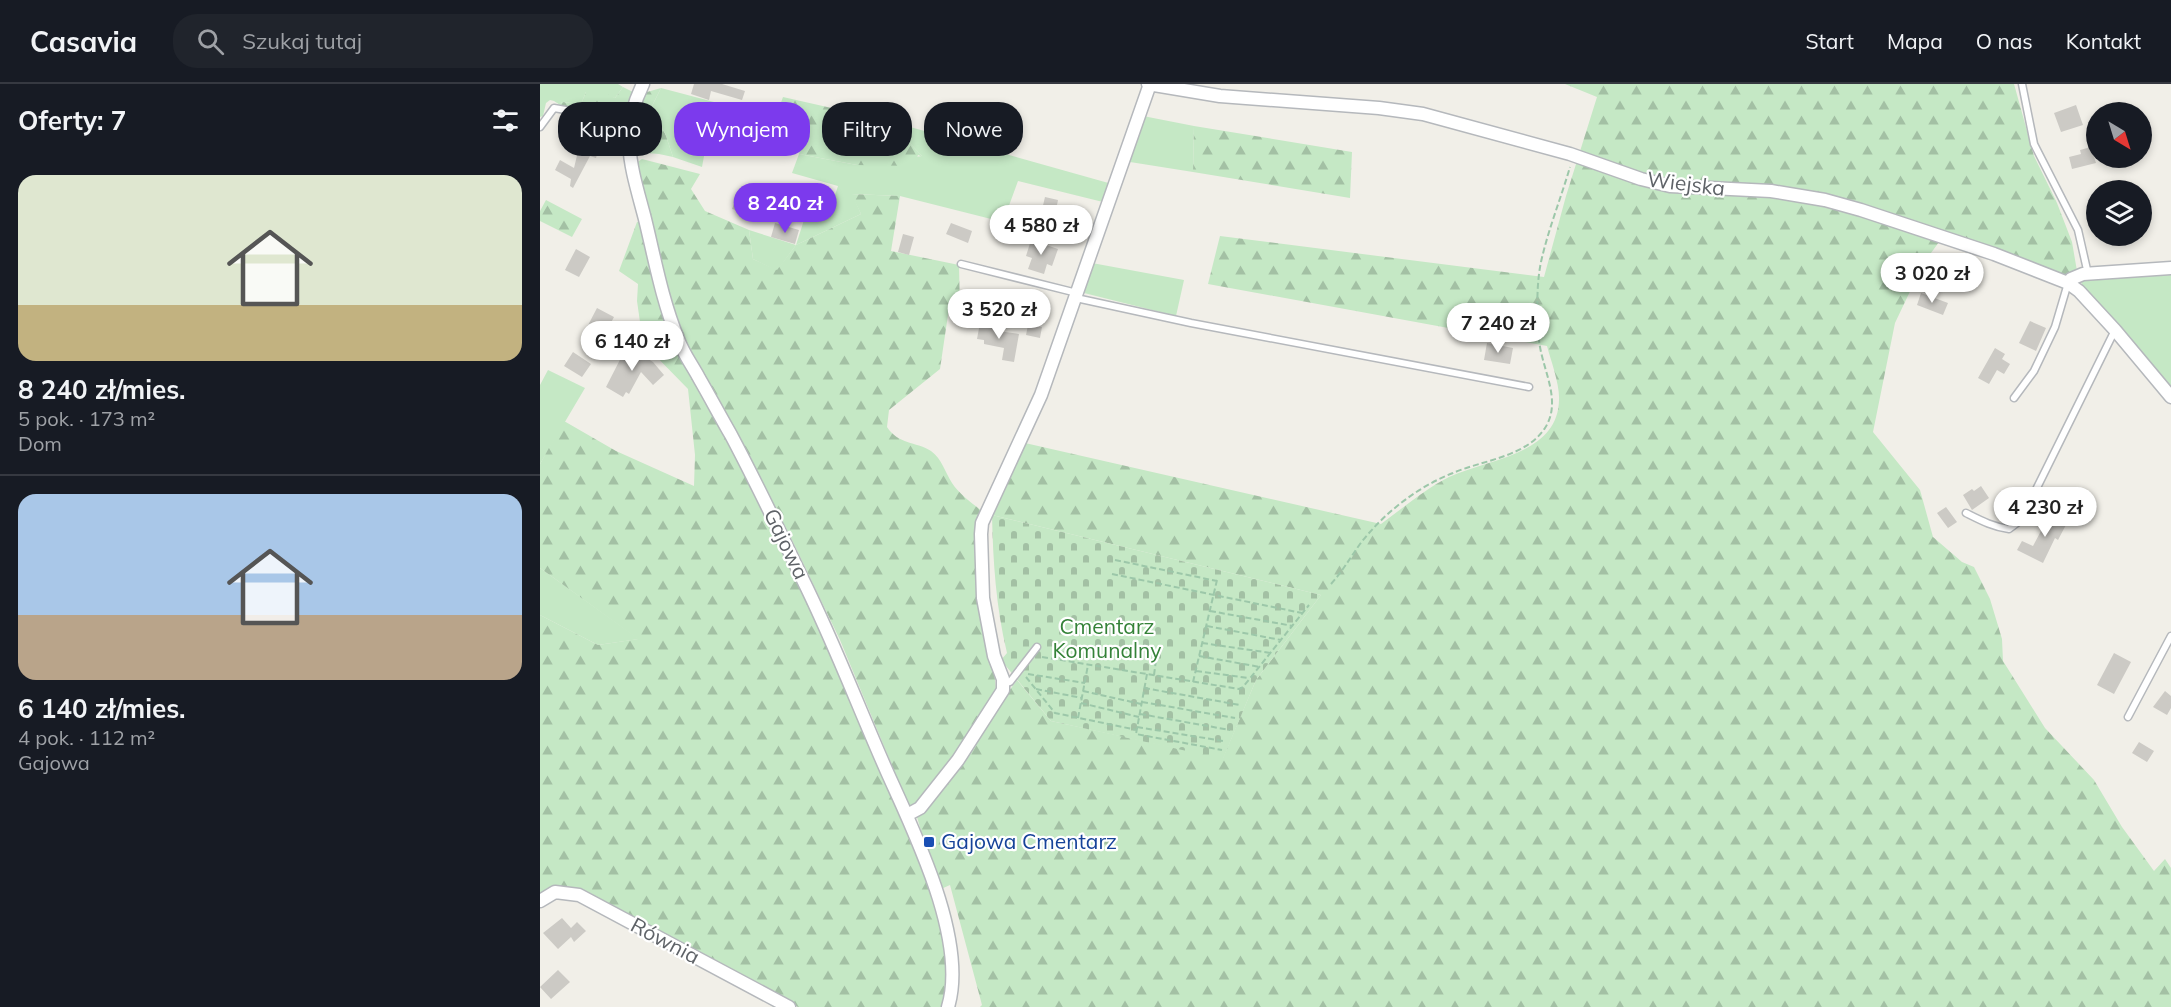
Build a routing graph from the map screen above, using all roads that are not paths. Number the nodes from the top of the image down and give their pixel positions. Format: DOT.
graph roads {
  1 [pos="643,84"];
  2 [pos="1149,84"];
  3 [pos="2022,84"];
  4 [pos="635,102"];
  5 [pos="558,109"];
  6 [pos="540,127"];
  7 [pos="631,156"];
  8 [pos="961,264"];
  9 [pos="2171,268"];
  10 [pos="2088,274"];
  11 [pos="2068,283"];
  12 [pos="1076,295"];
  13 [pos="2115,330"];
  14 [pos="1529,387"];
  15 [pos="2171,397"];
  16 [pos="2014,398"];
  17 [pos="1966,513"];
  18 [pos="2171,636"];
  19 [pos="1037,647"];
  20 [pos="1004,684"];
  21 [pos="2128,717"];
  22 [pos="907,815"];
  23 [pos="540,901"];
  24 [pos="789,1007"];
  25 [pos="948,1007"];
  1 -- 4 [label="street, Gajowa"];
  2 -- 11 [label="street, Wiejska"];
  2 -- 12 [label="street"];
  3 -- 10 [label="lane"];
  5 -- 6 [label="lane"];
  7 -- 22 [label="street, Gajowa"];
  8 -- 12 [label="lane"];
  9 -- 10 [label="street"];
  10 -- 11 [label="street"];
  11 -- 13 [label="street, Wiejska"];
  11 -- 16 [label="lane"];
  12 -- 14 [label="lane"];
  12 -- 20 [label="street"];
  13 -- 15 [label="street, Wiejska"];
  13 -- 17 [label="lane"];
  18 -- 21 [label="lane"];
  19 -- 20 [label="lane"];
  20 -- 22 [label="street"];
  22 -- 25 [label="street, Gajowa"];
  23 -- 24 [label="street, Równia"];
}
